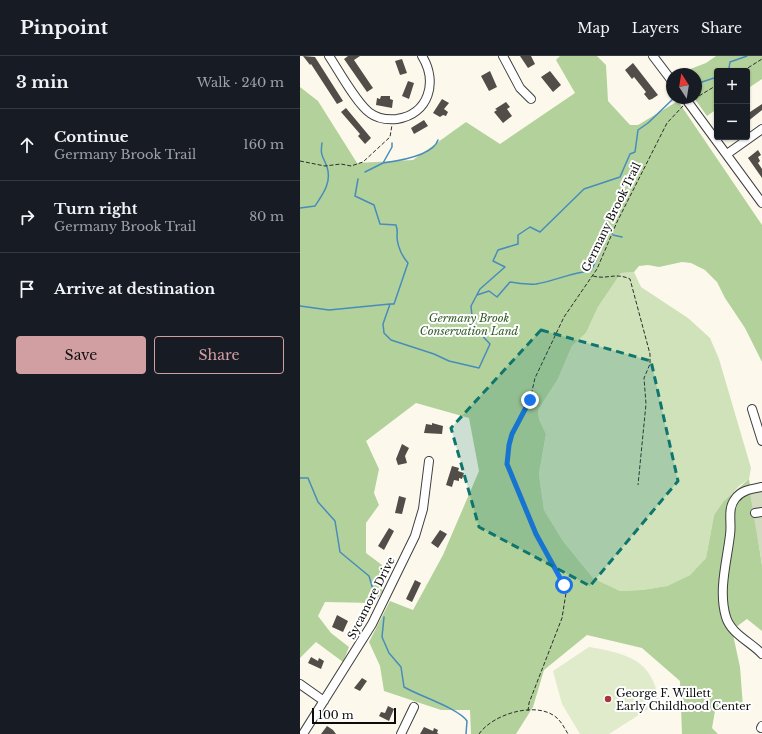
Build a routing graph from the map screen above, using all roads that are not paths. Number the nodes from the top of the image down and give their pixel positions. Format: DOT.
graph roads {
  1 [pos="329,56"];
  2 [pos="422,56"];
  3 [pos="503,56"];
  4 [pos="657,57"];
  5 [pos="666,71"];
  6 [pos="531,99"];
  7 [pos="690,104"];
  8 [pos="762,129"];
  9 [pos="727,154"];
  10 [pos="762,203"];
  11 [pos="752,409"];
  12 [pos="762,442"];
  13 [pos="429,461"];
  14 [pos="762,487"];
  15 [pos="762,654"];
  16 [pos="300,684"];
  17 [pos="324,701"];
  18 [pos="414,708"];
  19 [pos="303,734"];
  20 [pos="401,734"];
  1 -- 2 [label="street"];
  3 -- 6 [label="street"];
  4 -- 5 [label="street"];
  7 -- 9 [label="street"];
  8 -- 9 [label="street"];
  9 -- 10 [label="street"];
  11 -- 12 [label="street"];
  13 -- 17 [label="street, Sycamore Drive"];
  14 -- 15 [label="street"];
  16 -- 17 [label="street"];
  17 -- 19 [label="street, Sycamore Drive"];
  18 -- 20 [label="street"];
}
